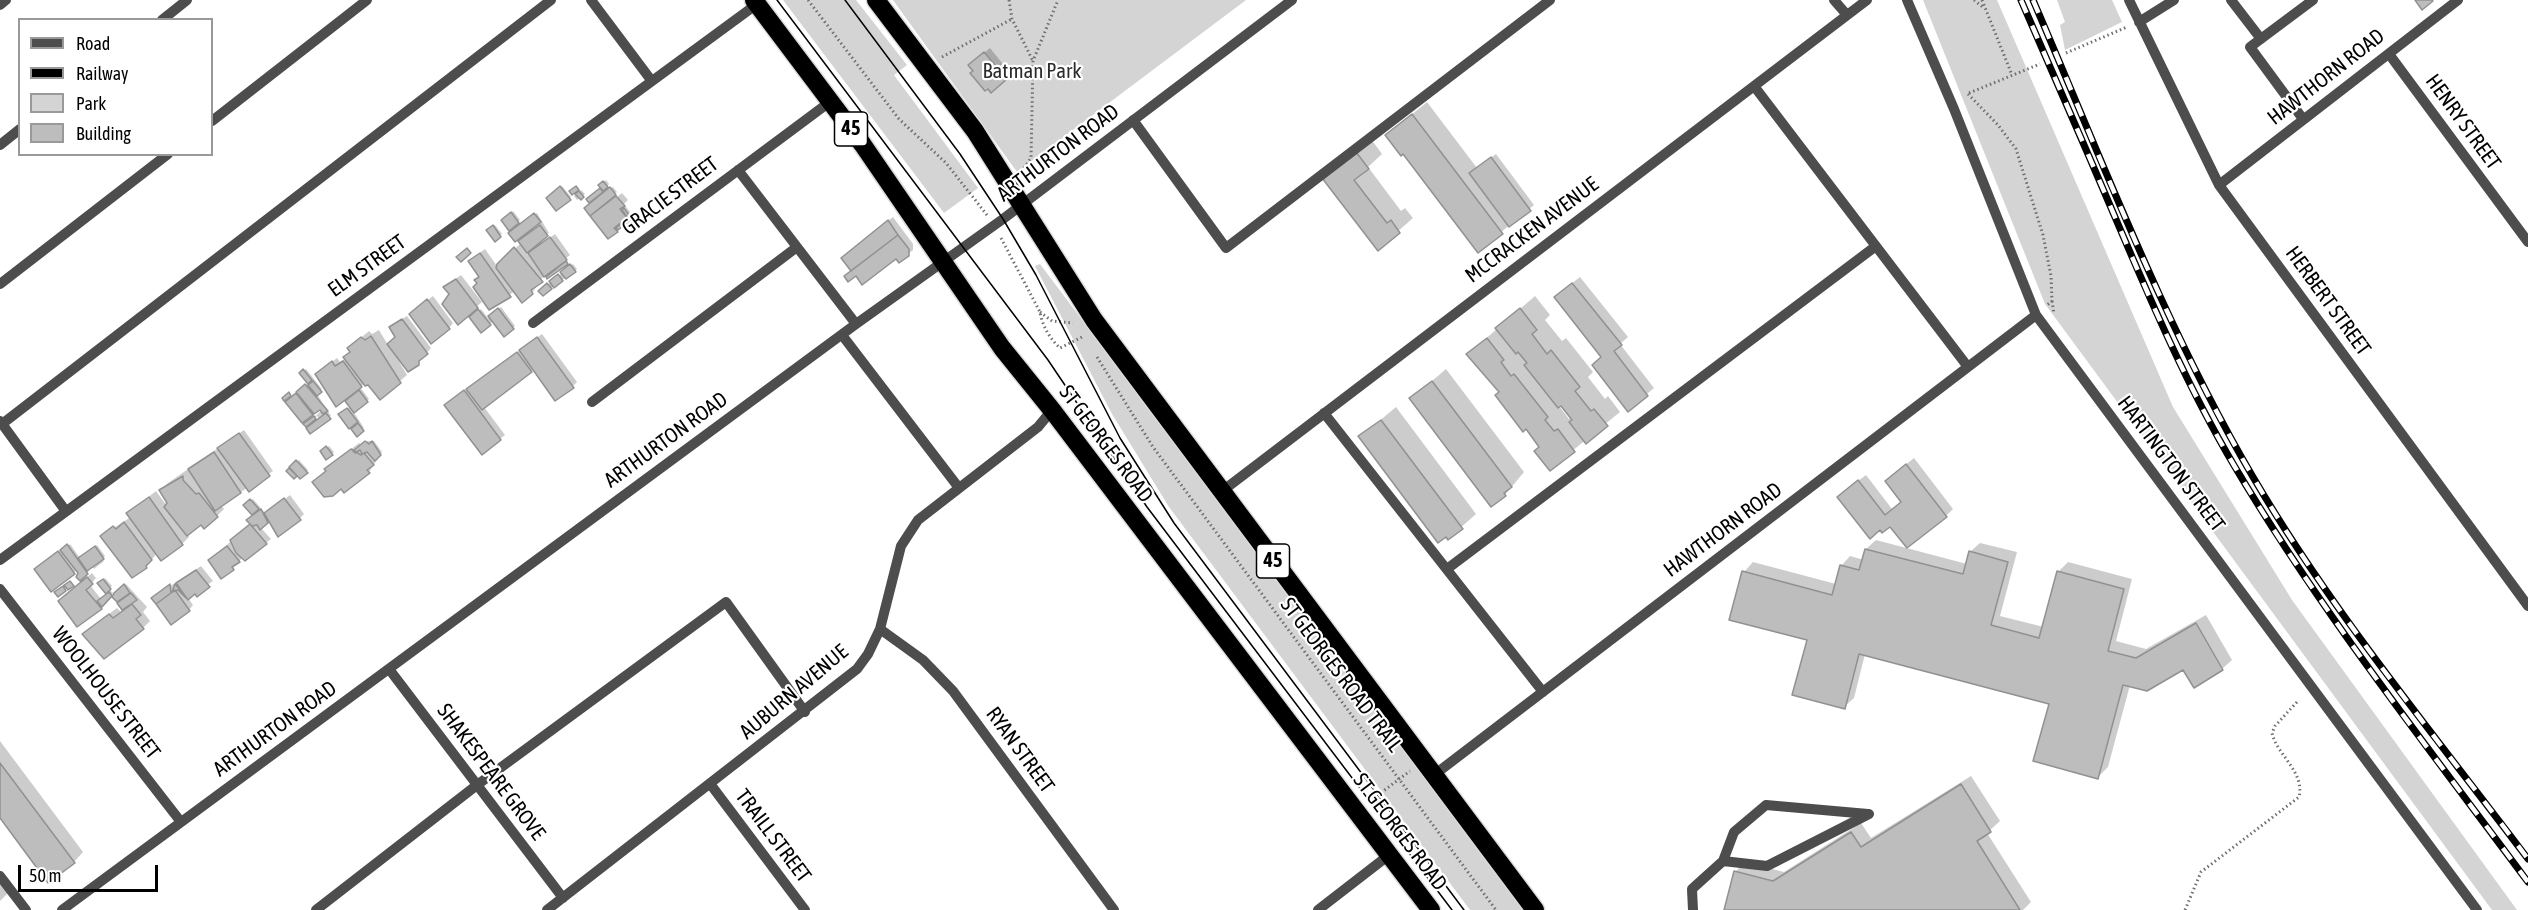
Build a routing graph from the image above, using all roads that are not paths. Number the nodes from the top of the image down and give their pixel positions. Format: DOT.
graph roads {
  1 [pos="6,0"];
  2 [pos="187,0"];
  3 [pos="367,0"];
  4 [pos="551,0"];
  5 [pos="591,0"];
  6 [pos="876,0"];
  7 [pos="1292,0"];
  8 [pos="1550,0"];
  9 [pos="1834,0"];
  10 [pos="1867,0"];
  11 [pos="1907,0"];
  12 [pos="2129,0"];
  13 [pos="2174,0"];
  14 [pos="2231,0"];
  15 [pos="2313,0"];
  16 [pos="2458,0"];
  17 [pos="755,2"];
  18 [pos="0,5"];
  19 [pos="1847,15"];
  20 [pos="164,18"];
  21 [pos="2139,22"];
  22 [pos="2261,39"];
  23 [pos="2389,54"];
  24 [pos="651,80"];
  25 [pos="1754,86"];
  26 [pos="831,101"];
  27 [pos="213,119"];
  28 [pos="2303,119"];
  29 [pos="1133,120"];
  30 [pos="18,131"];
  31 [pos="0,145"];
  32 [pos="165,156"];
  33 [pos="738,170"];
  34 [pos="2219,186"];
  35 [pos="1021,205"];
  36 [pos="2528,242"];
  37 [pos="1876,246"];
  38 [pos="797,247"];
  39 [pos="943,262"];
  40 [pos="0,284"];
  41 [pos="2036,315"];
  42 [pos="533,323"];
  43 [pos="856,324"];
  44 [pos="842,335"];
  45 [pos="1968,367"];
  46 [pos="592,402"];
  47 [pos="1052,410"];
  48 [pos="1324,413"];
  49 [pos="1,422"];
  50 [pos="959,488"];
  51 [pos="1221,492"];
  52 [pos="65,510"];
  53 [pos="0,560"];
  54 [pos="1447,569"];
  55 [pos="0,589"];
  56 [pos="2528,606"];
  57 [pos="880,628"];
  58 [pos="389,669"];
  59 [pos="1543,692"];
  60 [pos="805,712"];
  61 [pos="1434,775"];
  62 [pos="477,785"];
  63 [pos="711,785"];
  64 [pos="181,822"];
  65 [pos="1389,855"];
  66 [pos="1723,861"];
  67 [pos="0,876"];
  68 [pos="563,898"];
  69 [pos="26,910"];
  70 [pos="62,910"];
  71 [pos="316,910"];
  72 [pos="548,910"];
  73 [pos="805,910"];
  74 [pos="1114,910"];
  75 [pos="1318,910"];
  76 [pos="1431,910"];
  77 [pos="1536,910"];
  78 [pos="1693,910"];
  79 [pos="2477,910"];
  1 -- 18 [label="street"];
  2 -- 20 [label="street"];
  3 -- 27 [label="street"];
  4 -- 49 [label="street"];
  5 -- 24 [label="street"];
  6 -- 35 [label="highway, 45"];
  7 -- 29 [label="street, ARTHURTON ROAD"];
  8 -- 29 [label="street"];
  9 -- 19 [label="street"];
  10 -- 19 [label="street, MCCRACKEN AVENUE"];
  11 -- 41 [label="street, HARTINGTON STREET"];
  12 -- 21 [label="street, HERBERT STREET"];
  13 -- 21 [label="street"];
  14 -- 22 [label="street"];
  15 -- 22 [label="street"];
  16 -- 23 [label="street, HAWTHORN ROAD"];
  17 -- 24 [label="street, ELM STREET"];
  17 -- 26 [label="highway, ST GEORGES ROAD / 45"];
  19 -- 25 [label="street, MCCRACKEN AVENUE"];
  21 -- 34 [label="street, HERBERT STREET"];
  22 -- 28 [label="street"];
  23 -- 28 [label="street, HAWTHORN ROAD"];
  23 -- 36 [label="street, HENRY STREET"];
  24 -- 52 [label="street, ELM STREET"];
  25 -- 37 [label="street"];
  25 -- 48 [label="street, MCCRACKEN AVENUE"];
  26 -- 33 [label="street, GRACIE STREET"];
  26 -- 39 [label="highway, ST GEORGES ROAD / 45"];
  28 -- 34 [label="street, HAWTHORN ROAD"];
  29 -- 35 [label="street, ARTHURTON ROAD"];
  30 -- 31 [label="street"];
  32 -- 40 [label="street"];
  33 -- 38 [label="street"];
  33 -- 42 [label="street, GRACIE STREET"];
  34 -- 56 [label="street, HERBERT STREET"];
  35 -- 39 [label="street, ARTHURTON ROAD"];
  35 -- 51 [label="highway, 45"];
  37 -- 45 [label="street"];
  37 -- 54 [label="street"];
  38 -- 43 [label="street"];
  38 -- 46 [label="street"];
  39 -- 43 [label="street, ARTHURTON ROAD"];
  39 -- 47 [label="highway, ST GEORGES ROAD / 45"];
  41 -- 45 [label="street, HAWTHORN ROAD"];
  41 -- 79 [label="street, HARTINGTON STREET"];
  43 -- 44 [label="street, ARTHURTON ROAD"];
  44 -- 50 [label="street"];
  44 -- 58 [label="street, ARTHURTON ROAD"];
  45 -- 59 [label="street, HAWTHORN ROAD"];
  47 -- 50 [label="street, AUBURN AVENUE"];
  47 -- 65 [label="highway, ST GEORGES ROAD / 45"];
  48 -- 51 [label="street, MCCRACKEN AVENUE"];
  48 -- 54 [label="street"];
  49 -- 52 [label="street"];
  50 -- 57 [label="street, AUBURN AVENUE"];
  51 -- 61 [label="highway, 45"];
  52 -- 53 [label="street, ELM STREET"];
  54 -- 59 [label="street"];
  55 -- 64 [label="street, WOOLHOUSE STREET"];
  57 -- 60 [label="street, AUBURN AVENUE"];
  57 -- 74 [label="street, RYAN STREET"];
  58 -- 62 [label="street, SHAKESPEARE GROVE"];
  58 -- 64 [label="street, ARTHURTON ROAD"];
  59 -- 61 [label="street, HAWTHORN ROAD"];
  60 -- 62 [label="street"];
  60 -- 63 [label="street, AUBURN AVENUE"];
  61 -- 77 [label="highway, 45"];
  62 -- 68 [label="street, SHAKESPEARE GROVE"];
  62 -- 71 [label="street"];
  63 -- 68 [label="street, AUBURN AVENUE"];
  63 -- 73 [label="street, TRAILL STREET"];
  64 -- 70 [label="street, ARTHURTON ROAD"];
  65 -- 75 [label="street"];
  65 -- 76 [label="highway, ST GEORGES ROAD / 45"];
  66 -- 66 [label="street"];
  66 -- 78 [label="street"];
  67 -- 69 [label="street"];
  68 -- 72 [label="street, AUBURN AVENUE"];
}
